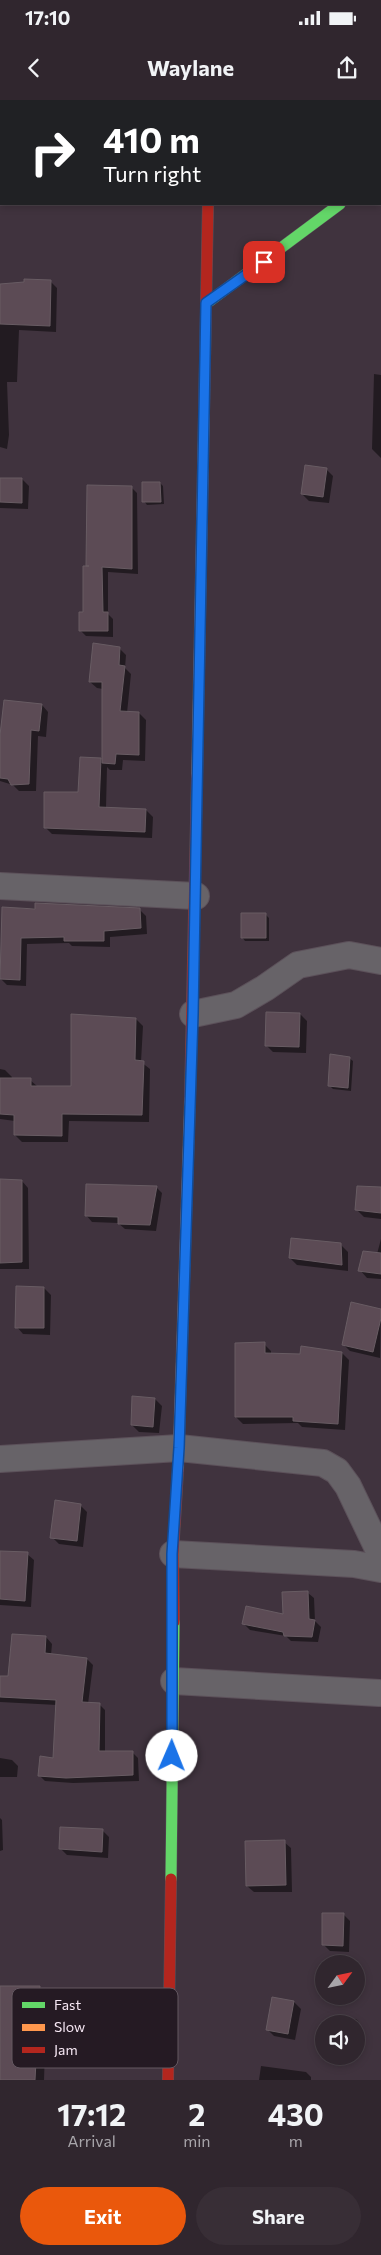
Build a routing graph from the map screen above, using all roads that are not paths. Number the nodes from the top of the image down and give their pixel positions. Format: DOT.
graph roads {
  1 [pos="208,205"];
  2 [pos="339,205"];
  3 [pos="206,303"];
  4 [pos="0,886"];
  5 [pos="196,896"];
  6 [pos="381,961"];
  7 [pos="193,1014"];
  8 [pos="179,1448"];
  9 [pos="0,1459"];
  10 [pos="172,1554"];
  11 [pos="381,1555"];
  12 [pos="381,1569"];
  13 [pos="174,1681"];
  14 [pos="379,1693"];
  15 [pos="169,1988"];
  1 -- 3 [label="main road"];
  2 -- 3 [label="main road"];
  3 -- 5 [label="main road"];
  4 -- 5 [label="street"];
  5 -- 7 [label="main road"];
  6 -- 7 [label="street"];
  7 -- 8 [label="main road"];
  8 -- 9 [label="street"];
  8 -- 10 [label="main road"];
  8 -- 11 [label="street"];
  10 -- 12 [label="street"];
  10 -- 13 [label="main road"];
  13 -- 14 [label="street"];
  13 -- 15 [label="main road"];
}
